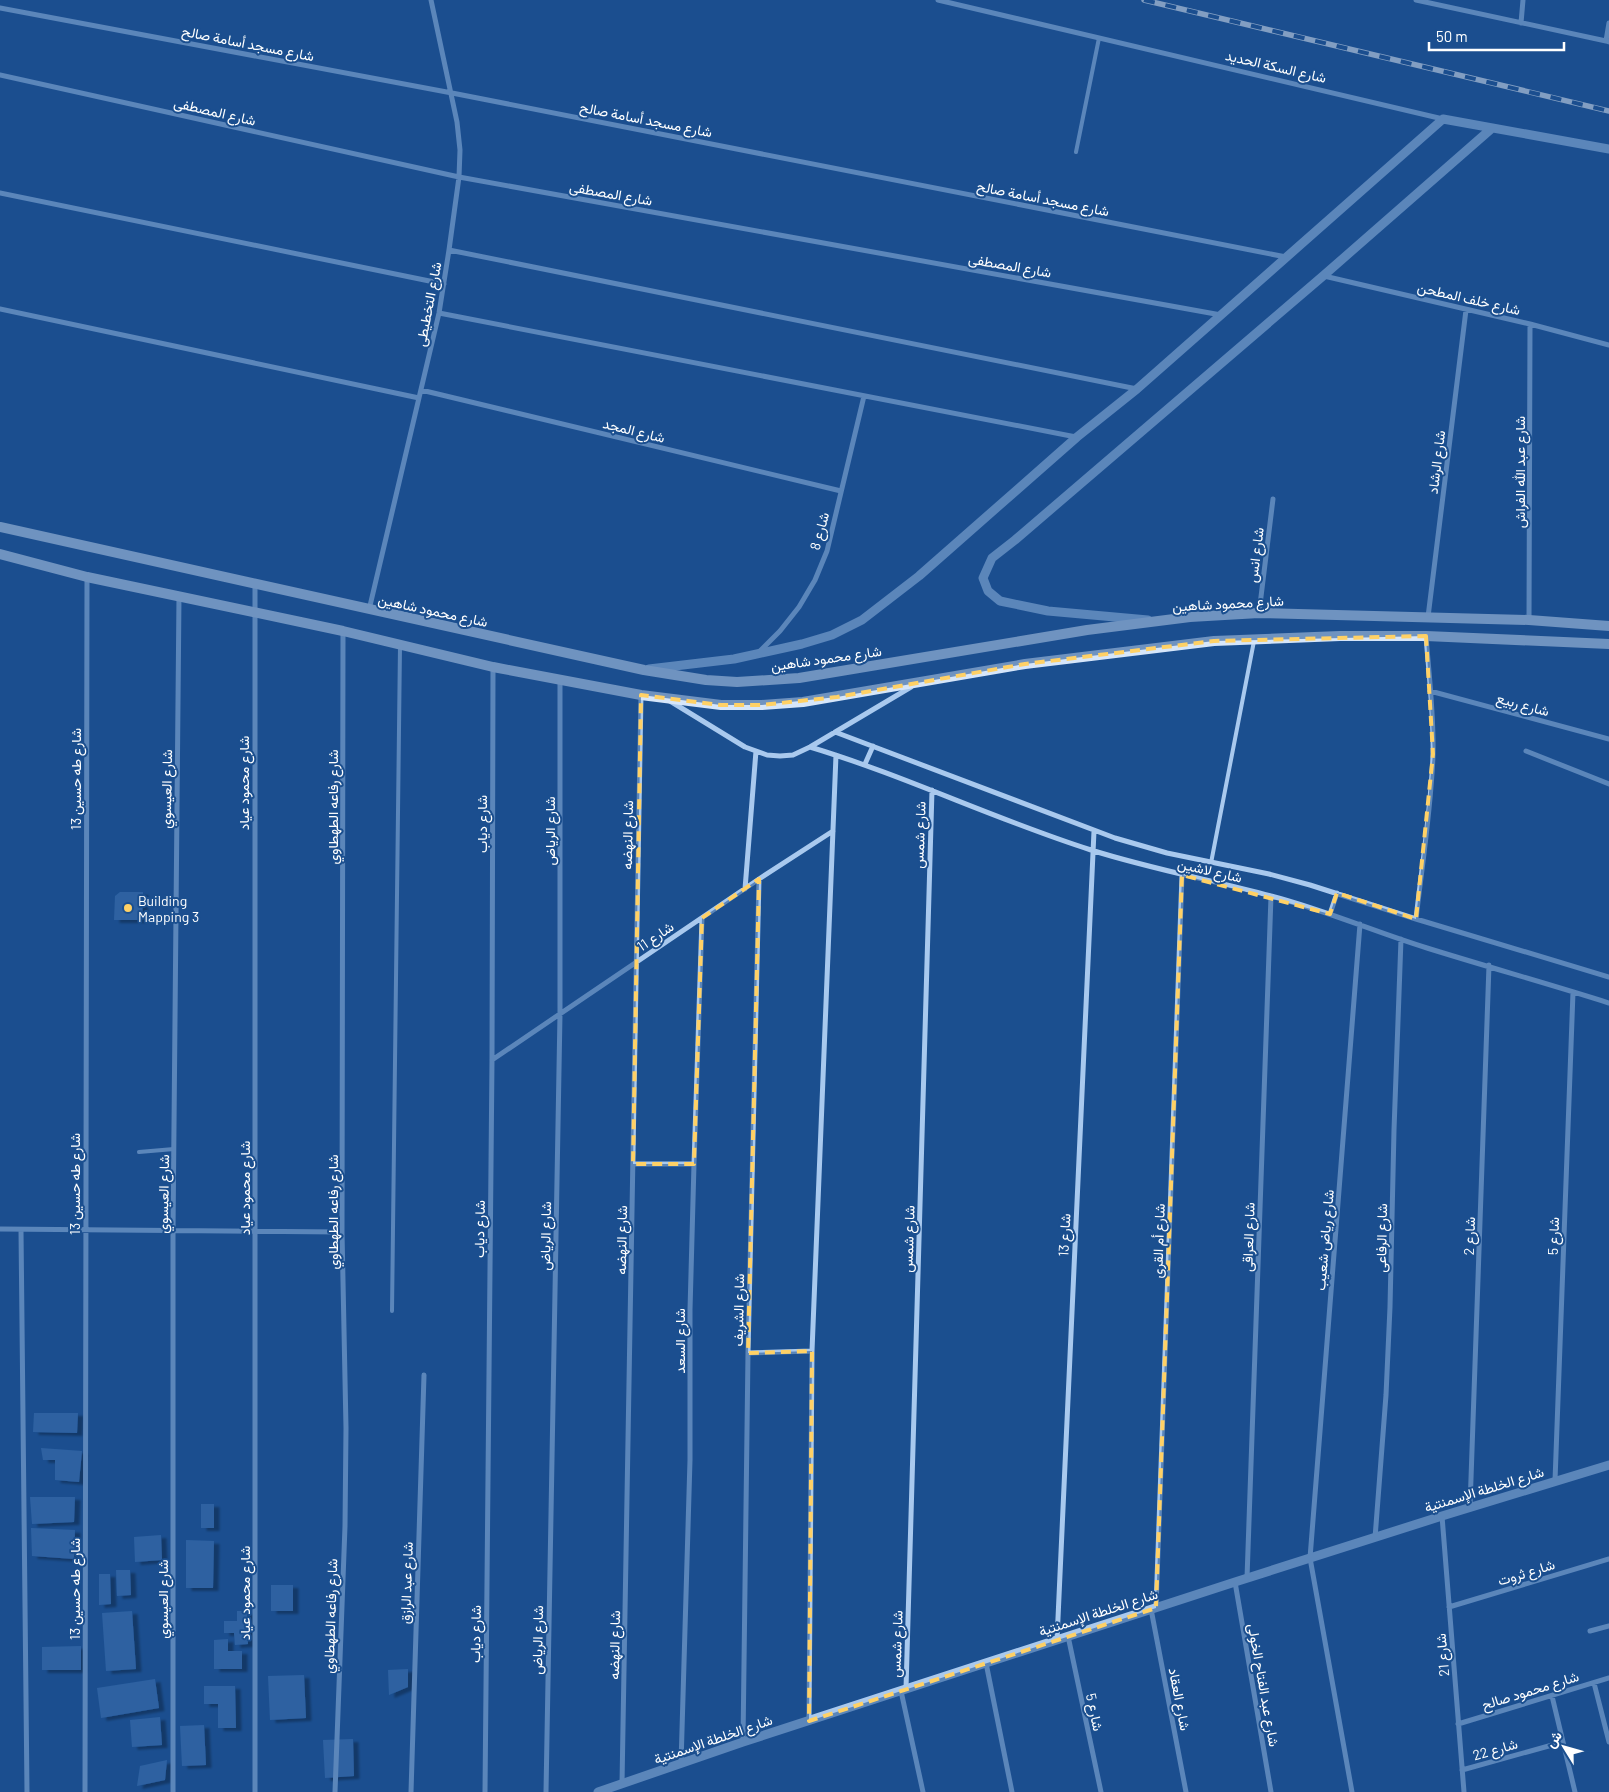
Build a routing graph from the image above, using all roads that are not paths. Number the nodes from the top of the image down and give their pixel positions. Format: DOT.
graph roads {
  1 [pos="431,0"];
  2 [pos="938,0"];
  3 [pos="1416,0"];
  4 [pos="1523,0"];
  5 [pos="0,8"];
  6 [pos="1521,23"];
  7 [pos="1609,23"];
  8 [pos="1099,38"];
  9 [pos="1607,42"];
  10 [pos="0,75"];
  11 [pos="452,93"];
  12 [pos="1444,120"];
  13 [pos="1491,129"];
  14 [pos="1609,149"];
  15 [pos="1076,152"];
  16 [pos="459,177"];
  17 [pos="0,193"];
  18 [pos="450,250"];
  19 [pos="1286,257"];
  20 [pos="1323,276"];
  21 [pos="444,284"];
  22 [pos="0,309"];
  23 [pos="1466,310"];
  24 [pos="438,313"];
  25 [pos="1222,315"];
  26 [pos="1530,324"];
  27 [pos="1609,345"];
  28 [pos="1137,389"];
  29 [pos="421,390"];
  30 [pos="864,396"];
  31 [pos="419,398"];
  32 [pos="1077,437"];
  33 [pos="841,491"];
  34 [pos="1274,499"];
  35 [pos="0,527"];
  36 [pos="0,554"];
  37 [pos="87,577"];
  38 [pos="254,584"];
  39 [pos="179,596"];
  40 [pos="369,610"];
  41 [pos="254,612"];
  42 [pos="1259,613"];
  43 [pos="1428,617"];
  44 [pos="1529,620"];
  45 [pos="1155,621"];
  46 [pos="1609,626"];
  47 [pos="344,631"];
  48 [pos="1426,636"];
  49 [pos="1254,639"];
  50 [pos="1609,644"];
  51 [pos="400,645"];
  52 [pos="758,654"];
  53 [pos="493,667"];
  54 [pos="644,670"];
  55 [pos="560,680"];
  56 [pos="920,681"];
  57 [pos="1430,690"];
  58 [pos="641,695"];
  59 [pos="663,697"];
  60 [pos="835,732"];
  61 [pos="1609,739"];
  62 [pos="873,746"];
  63 [pos="810,747"];
  64 [pos="756,751"];
  65 [pos="1526,751"];
  66 [pos="836,755"];
  67 [pos="865,764"];
  68 [pos="1609,784"];
  69 [pos="932,790"];
  70 [pos="833,831"];
  71 [pos="1094,831"];
  72 [pos="1092,851"];
  73 [pos="1211,863"];
  74 [pos="1182,875"];
  75 [pos="759,879"];
  76 [pos="745,889"];
  77 [pos="1336,893"];
  78 [pos="1271,896"];
  79 [pos="1330,914"];
  80 [pos="702,918"];
  81 [pos="1416,919"];
  82 [pos="1360,924"];
  83 [pos="1401,939"];
  84 [pos="637,962"];
  85 [pos="1489,966"];
  86 [pos="1609,977"];
  87 [pos="1573,992"];
  88 [pos="1609,1003"];
  89 [pos="560,1014"];
  90 [pos="492,1060"];
  91 [pos="174,1149"];
  92 [pos="139,1152"];
  93 [pos="633,1164"];
  94 [pos="694,1164"];
  95 [pos="0,1230"];
  96 [pos="21,1230"];
  97 [pos="85,1230"];
  98 [pos="173,1231"];
  99 [pos="255,1231"];
  100 [pos="342,1232"];
  101 [pos="392,1311"];
  102 [pos="812,1352"];
  103 [pos="748,1353"];
  104 [pos="424,1375"];
  105 [pos="1609,1465"];
  106 [pos="1555,1481"];
  107 [pos="1470,1507"];
  108 [pos="1442,1516"];
  109 [pos="1375,1538"];
  110 [pos="1310,1558"];
  111 [pos="1609,1559"];
  112 [pos="1247,1578"];
  113 [pos="1235,1582"];
  114 [pos="1449,1607"];
  115 [pos="1154,1609"];
  116 [pos="1609,1626"];
  117 [pos="1590,1631"];
  118 [pos="1068,1636"];
  119 [pos="1057,1640"];
  120 [pos="986,1663"];
  121 [pos="1609,1678"];
  122 [pos="1594,1683"];
  123 [pos="904,1690"];
  124 [pos="1552,1696"];
  125 [pos="808,1721"];
  126 [pos="1458,1724"];
  127 [pos="743,1742"];
  128 [pos="1563,1742"];
  129 [pos="1609,1742"];
  130 [pos="681,1765"];
  131 [pos="1462,1770"];
  132 [pos="622,1785"];
  133 [pos="27,1792"];
  134 [pos="85,1792"];
  135 [pos="173,1792"];
  136 [pos="255,1792"];
  137 [pos="335,1792"];
  138 [pos="411,1792"];
  139 [pos="485,1792"];
  140 [pos="546,1792"];
  141 [pos="598,1792"];
  142 [pos="923,1792"];
  143 [pos="1012,1792"];
  144 [pos="1101,1792"];
  145 [pos="1186,1792"];
  146 [pos="1271,1792"];
  147 [pos="1352,1792"];
  148 [pos="1464,1792"];
  149 [pos="1575,1792"];
  1 -- 11 [label="street, شارع التخطيطى"];
  2 -- 8 [label="street, شارع السكة الحديد"];
  3 -- 6 [label="street"];
  4 -- 6 [label="street"];
  5 -- 11 [label="street, شارع مسجد أسامة صالح"];
  6 -- 9 [label="street"];
  7 -- 9 [label="street"];
  8 -- 12 [label="street, شارع السكة الحديد"];
  8 -- 15 [label="lane"];
  10 -- 16 [label="street, شارع المصطفى"];
  11 -- 16 [label="street, شارع التخطيطى"];
  11 -- 19 [label="street, شارع مسجد أسامة صالح"];
  12 -- 13 [label="street, شارع السكة الحديد"];
  12 -- 19 [label="street"];
  13 -- 14 [label="street, شارع السكة الحديد"];
  13 -- 20 [label="street"];
  16 -- 18 [label="street, شارع التخطيطى"];
  16 -- 25 [label="street, شارع المصطفى"];
  17 -- 21 [label="street"];
  18 -- 21 [label="street, شارع التخطيطى"];
  18 -- 28 [label="street"];
  19 -- 25 [label="street"];
  20 -- 23 [label="street, شارع خلف المطحن"];
  20 -- 45 [label="street"];
  21 -- 24 [label="street, شارع التخطيطى"];
  22 -- 31 [label="street"];
  23 -- 26 [label="street, شارع خلف المطحن"];
  23 -- 43 [label="street, شارع الرشاد"];
  24 -- 29 [label="street, شارع التخطيطى"];
  24 -- 30 [label="street"];
  25 -- 28 [label="street"];
  26 -- 27 [label="street, شارع خلف المطحن"];
  26 -- 44 [label="street, شارع عبد الله الفراش"];
  28 -- 32 [label="street"];
  29 -- 31 [label="street, شارع التخطيطى"];
  29 -- 33 [label="street, شارع المجد"];
  30 -- 32 [label="street"];
  30 -- 33 [label="street, شارع 8"];
  31 -- 40 [label="street, شارع التخطيطى"];
  32 -- 52 [label="street"];
  33 -- 52 [label="street, شارع 8"];
  34 -- 42 [label="street, شارع انس"];
  35 -- 38 [label="main road, شارع محمود شاهين"];
  36 -- 37 [label="main road"];
  37 -- 39 [label="main road"];
  37 -- 97 [label="street, شارع طه حسين 13"];
  38 -- 40 [label="main road, شارع محمود شاهين"];
  38 -- 41 [label="street, شارع محمود عياد"];
  39 -- 41 [label="main road"];
  39 -- 91 [label="street, شارع العيسوي"];
  40 -- 54 [label="main road, شارع محمود شاهين"];
  41 -- 47 [label="main road"];
  41 -- 99 [label="street, شارع محمود عياد"];
  42 -- 43 [label="main road, شارع محمود شاهين"];
  42 -- 45 [label="main road, شارع محمود شاهين"];
  43 -- 44 [label="main road, شارع محمود شاهين"];
  44 -- 46 [label="main road, شارع محمود شاهين"];
  45 -- 54 [label="main road, شارع محمود شاهين"];
  47 -- 51 [label="main road"];
  47 -- 100 [label="street, شارع رفاعه الطهطاوي"];
  48 -- 49 [label="main road"];
  48 -- 50 [label="main road"];
  48 -- 57 [label="street"];
  49 -- 56 [label="main road"];
  49 -- 73 [label="lane"];
  51 -- 53 [label="main road"];
  51 -- 101 [label="lane"];
  52 -- 54 [label="street"];
  53 -- 55 [label="main road"];
  53 -- 90 [label="street, شارع دياب"];
  55 -- 58 [label="main road"];
  55 -- 89 [label="street, شارع الرياض"];
  56 -- 59 [label="main road"];
  56 -- 60 [label="street"];
  57 -- 61 [label="street, شارع ربيع"];
  57 -- 81 [label="street"];
  58 -- 59 [label="main road"];
  58 -- 84 [label="street, شارع النهضه"];
  59 -- 64 [label="street"];
  60 -- 62 [label="street, شارع لاشين"];
  60 -- 63 [label="street"];
  62 -- 67 [label="street"];
  62 -- 71 [label="street, شارع لاشين"];
  63 -- 64 [label="street"];
  63 -- 66 [label="street, شارع لاشين"];
  64 -- 76 [label="street"];
  65 -- 68 [label="street"];
  66 -- 67 [label="street, شارع لاشين"];
  66 -- 70 [label="street"];
  67 -- 69 [label="street, شارع لاشين"];
  69 -- 72 [label="street, شارع لاشين"];
  69 -- 123 [label="street, شارع شمس"];
  70 -- 75 [label="street, شارع 11"];
  70 -- 102 [label="street"];
  71 -- 72 [label="street, شارع 13"];
  71 -- 73 [label="street, شارع لاشين"];
  72 -- 74 [label="street, شارع لاشين"];
  72 -- 119 [label="street, شارع 13"];
  73 -- 77 [label="street, شارع لاشين"];
  74 -- 78 [label="street, شارع لاشين"];
  74 -- 115 [label="street, شارع أم القرى"];
  75 -- 76 [label="street, شارع 11"];
  75 -- 103 [label="street, شارع الشريف"];
  76 -- 80 [label="street, شارع 11"];
  77 -- 79 [label="street"];
  77 -- 81 [label="street, شارع لاشين"];
  78 -- 79 [label="street, شارع لاشين"];
  78 -- 112 [label="street, شارع العراقى"];
  79 -- 82 [label="street, شارع لاشين"];
  80 -- 84 [label="street, شارع 11"];
  80 -- 94 [label="street, شارع السعد"];
  81 -- 86 [label="street, شارع لاشين"];
  82 -- 83 [label="street, شارع لاشين"];
  82 -- 110 [label="street, شارع رياض شعيب"];
  83 -- 85 [label="street, شارع لاشين"];
  83 -- 109 [label="street, شارع الرفاعى"];
  84 -- 89 [label="street, شارع 11"];
  84 -- 93 [label="street, شارع النهضه"];
  85 -- 87 [label="street, شارع لاشين"];
  85 -- 107 [label="street, شارع 2"];
  87 -- 88 [label="street, شارع لاشين"];
  87 -- 106 [label="street, شارع 5"];
  89 -- 90 [label="street, شارع 11"];
  89 -- 140 [label="street, شارع الرياض"];
  90 -- 139 [label="street, شارع دياب"];
  91 -- 92 [label="lane"];
  91 -- 98 [label="street, شارع العيسوي"];
  93 -- 94 [label="street"];
  93 -- 132 [label="street, شارع النهضه"];
  94 -- 130 [label="street, شارع السعد"];
  95 -- 96 [label="street"];
  96 -- 97 [label="street"];
  96 -- 133 [label="street"];
  97 -- 98 [label="street"];
  97 -- 134 [label="street, شارع طه حسين 13"];
  98 -- 99 [label="street"];
  98 -- 135 [label="street, شارع العيسوي"];
  99 -- 100 [label="street"];
  99 -- 136 [label="street, شارع محمود عياد"];
  100 -- 137 [label="street, شارع رفاعه الطهطاوي"];
  102 -- 103 [label="street"];
  102 -- 125 [label="street"];
  103 -- 127 [label="street, شارع الشريف"];
  104 -- 138 [label="street, شارع عبد الرازق"];
  105 -- 106 [label="street, شارع الخلطة الإسمنتية"];
  106 -- 107 [label="street, شارع الخلطة الإسمنتية"];
  107 -- 108 [label="street, شارع الخلطة الإسمنتية"];
  108 -- 109 [label="street, شارع الخلطة الإسمنتية"];
  108 -- 114 [label="street, شارع 21"];
  109 -- 110 [label="street, شارع الخلطة الإسمنتية"];
  110 -- 112 [label="street, شارع الخلطة الإسمنتية"];
  110 -- 147 [label="street, شارع رياض شعيب"];
  111 -- 114 [label="street, شارع ثروت"];
  112 -- 113 [label="street, شارع الخلطة الإسمنتية"];
  113 -- 115 [label="street, شارع الخلطة الإسمنتية"];
  113 -- 146 [label="street, شارع عبد الفتاح الخولى"];
  114 -- 126 [label="street, شارع 21"];
  115 -- 118 [label="street, شارع الخلطة الإسمنتية"];
  115 -- 145 [label="street, شارع العقاد"];
  116 -- 117 [label="street"];
  118 -- 119 [label="street, شارع الخلطة الإسمنتية"];
  118 -- 144 [label="street, شارع 5"];
  119 -- 120 [label="street, شارع الخلطة الإسمنتية"];
  120 -- 123 [label="street, شارع الخلطة الإسمنتية"];
  120 -- 143 [label="street"];
  121 -- 122 [label="street, شارع محمود صالح"];
  122 -- 124 [label="street, شارع محمود صالح"];
  122 -- 129 [label="street"];
  123 -- 125 [label="street, شارع الخلطة الإسمنتية"];
  123 -- 142 [label="street, شارع شمس"];
  124 -- 126 [label="street, شارع محمود صالح"];
  124 -- 128 [label="street"];
  125 -- 127 [label="street, شارع الخلطة الإسمنتية"];
  126 -- 131 [label="street, شارع 21"];
  127 -- 130 [label="street, شارع الخلطة الإسمنتية"];
  128 -- 131 [label="street, شارع 22"];
  128 -- 149 [label="street"];
  130 -- 132 [label="street, شارع الخلطة الإسمنتية"];
  131 -- 148 [label="street, شارع 21"];
  132 -- 141 [label="street, شارع الخلطة الإسمنتية"];
}
